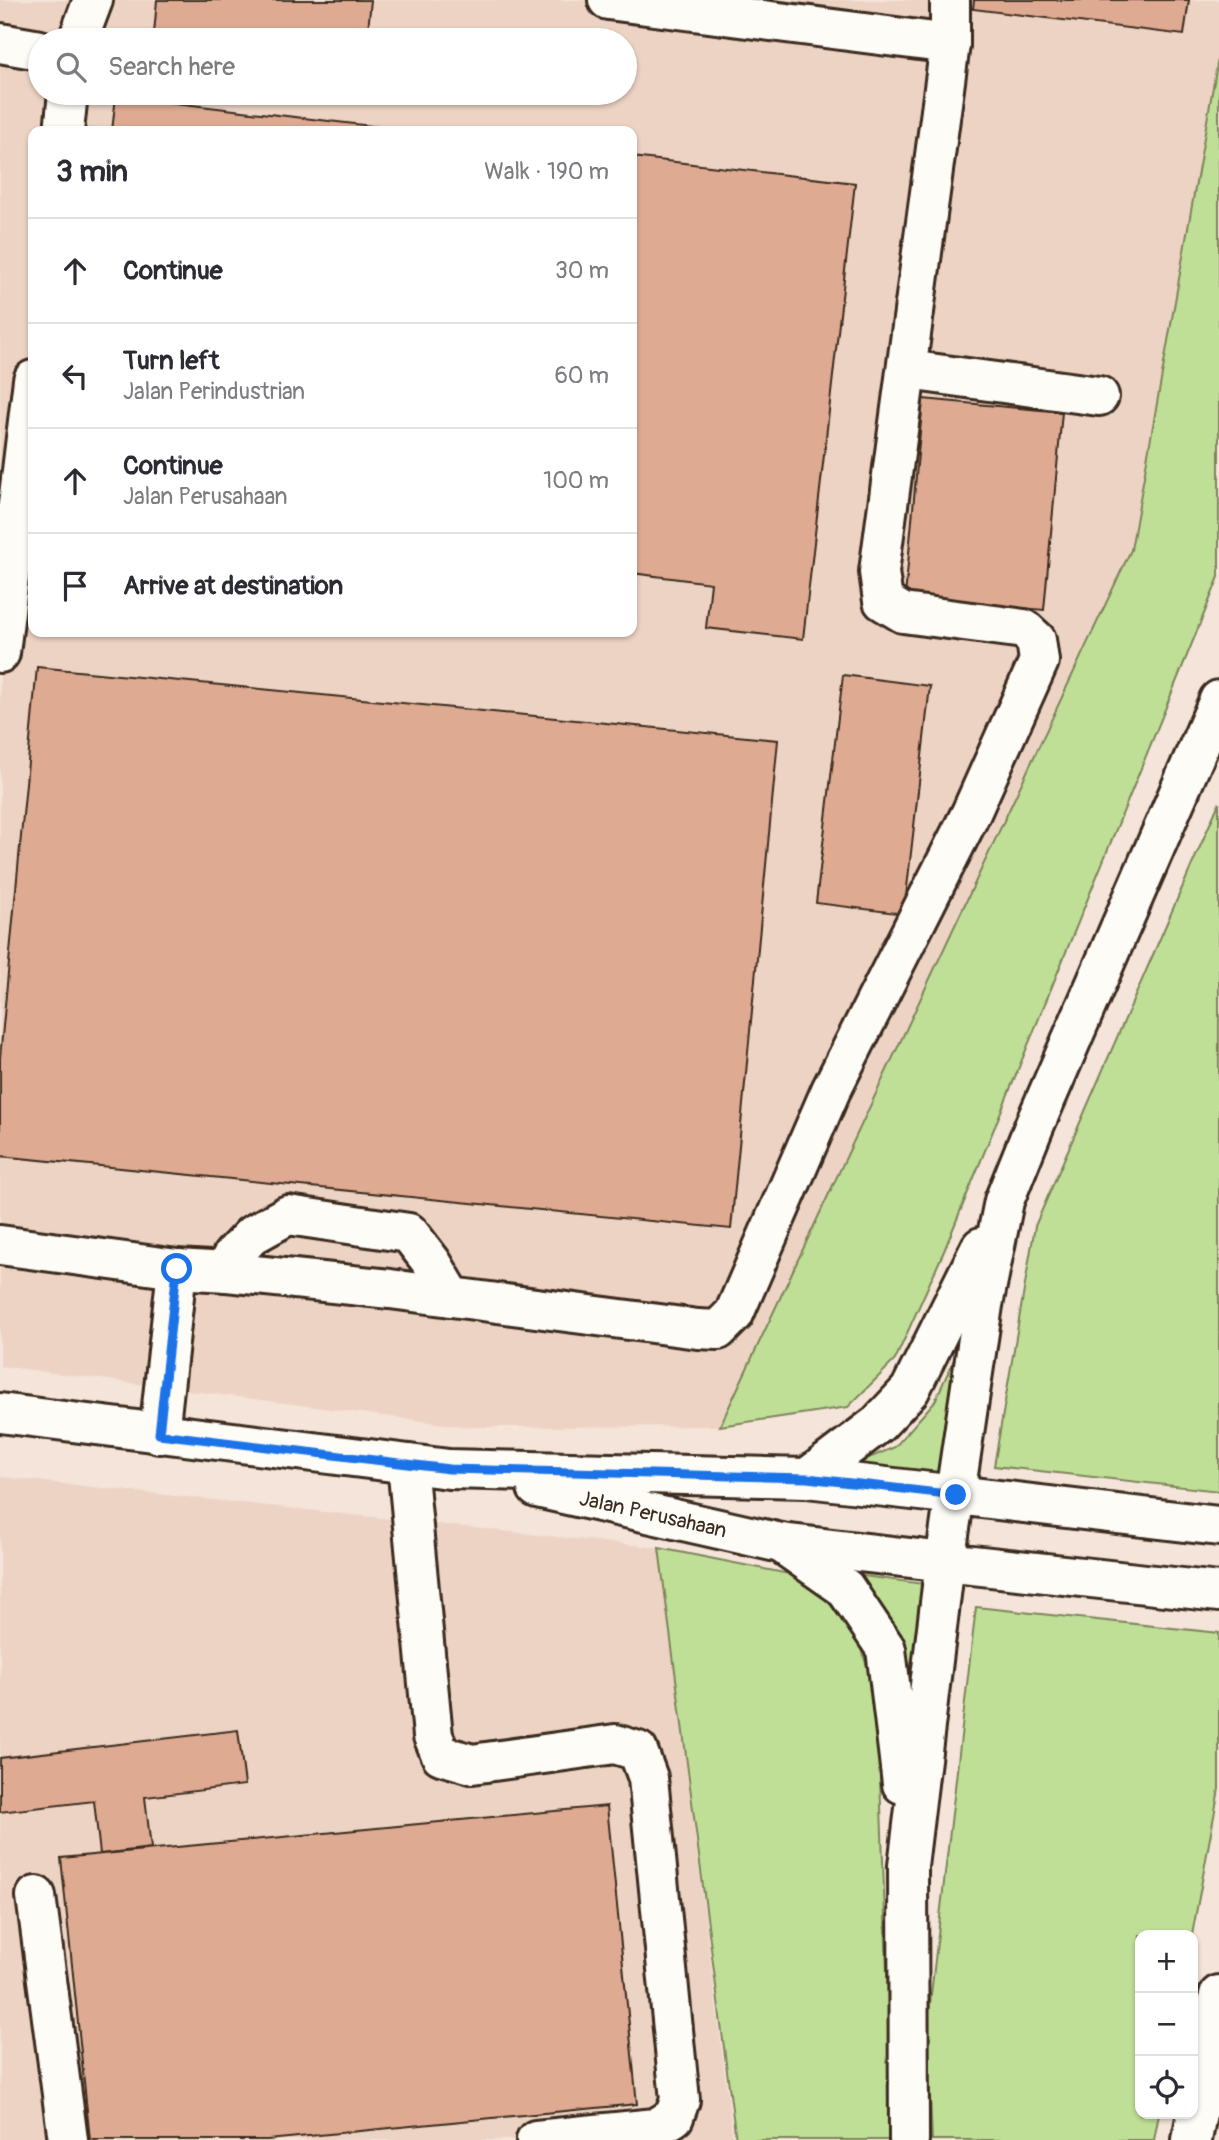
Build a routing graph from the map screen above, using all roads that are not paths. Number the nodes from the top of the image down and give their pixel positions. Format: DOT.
graph roads {
  1 [pos="93,0"];
  2 [pos="608,0"];
  3 [pos="950,0"];
  4 [pos="82,28"];
  5 [pos="0,43"];
  6 [pos="950,44"];
  7 [pos="28,48"];
  8 [pos="67,105"];
  9 [pos="65,126"];
  10 [pos="908,370"];
  11 [pos="1099,396"];
  12 [pos="28,421"];
  13 [pos="0,653"];
  14 [pos="1219,699"];
  15 [pos="1004,1201"];
  16 [pos="0,1245"];
  17 [pos="177,1269"];
  18 [pos="227,1272"];
  19 [pos="452,1297"];
  20 [pos="0,1413"];
  21 [pos="159,1434"];
  22 [pos="407,1464"];
  23 [pos="449,1469"];
  24 [pos="807,1478"];
  25 [pos="956,1495"];
  26 [pos="1219,1526"];
  27 [pos="781,1543"];
  28 [pos="945,1562"];
  29 [pos="1219,1592"];
  30 [pos="908,1866"];
  31 [pos="36,1896"];
  32 [pos="1219,1994"];
  33 [pos="68,2140"];
  34 [pos="536,2140"];
  35 [pos="909,2140"];
  36 [pos="1192,2140"];
  1 -- 4 [label="main road"];
  2 -- 6 [label="main road"];
  3 -- 6 [label="main road"];
  5 -- 7 [label="main road"];
  6 -- 10 [label="main road"];
  8 -- 9 [label="main road"];
  10 -- 11 [label="main road"];
  10 -- 19 [label="main road"];
  12 -- 13 [label="main road"];
  14 -- 15 [label="main road"];
  15 -- 24 [label="main road"];
  15 -- 25 [label="main road"];
  16 -- 17 [label="main road"];
  17 -- 18 [label="main road"];
  17 -- 21 [label="main road"];
  18 -- 19 [label="main road"];
  18 -- 19 [label="main road"];
  20 -- 21 [label="main road"];
  21 -- 22 [label="main road"];
  22 -- 23 [label="main road"];
  22 -- 34 [label="main road"];
  23 -- 24 [label="main road, Jalan Perusahaan"];
  23 -- 27 [label="main road, Jalan Perusahaan"];
  24 -- 25 [label="main road, Jalan Perusahaan"];
  25 -- 26 [label="main road, Jalan Perusahaan"];
  25 -- 28 [label="main road"];
  27 -- 28 [label="main road, Jalan Perusahaan"];
  27 -- 30 [label="main road"];
  28 -- 29 [label="main road, Jalan Perusahaan"];
  28 -- 30 [label="main road"];
  30 -- 35 [label="main road"];
  31 -- 33 [label="main road"];
  32 -- 36 [label="main road"];
}
